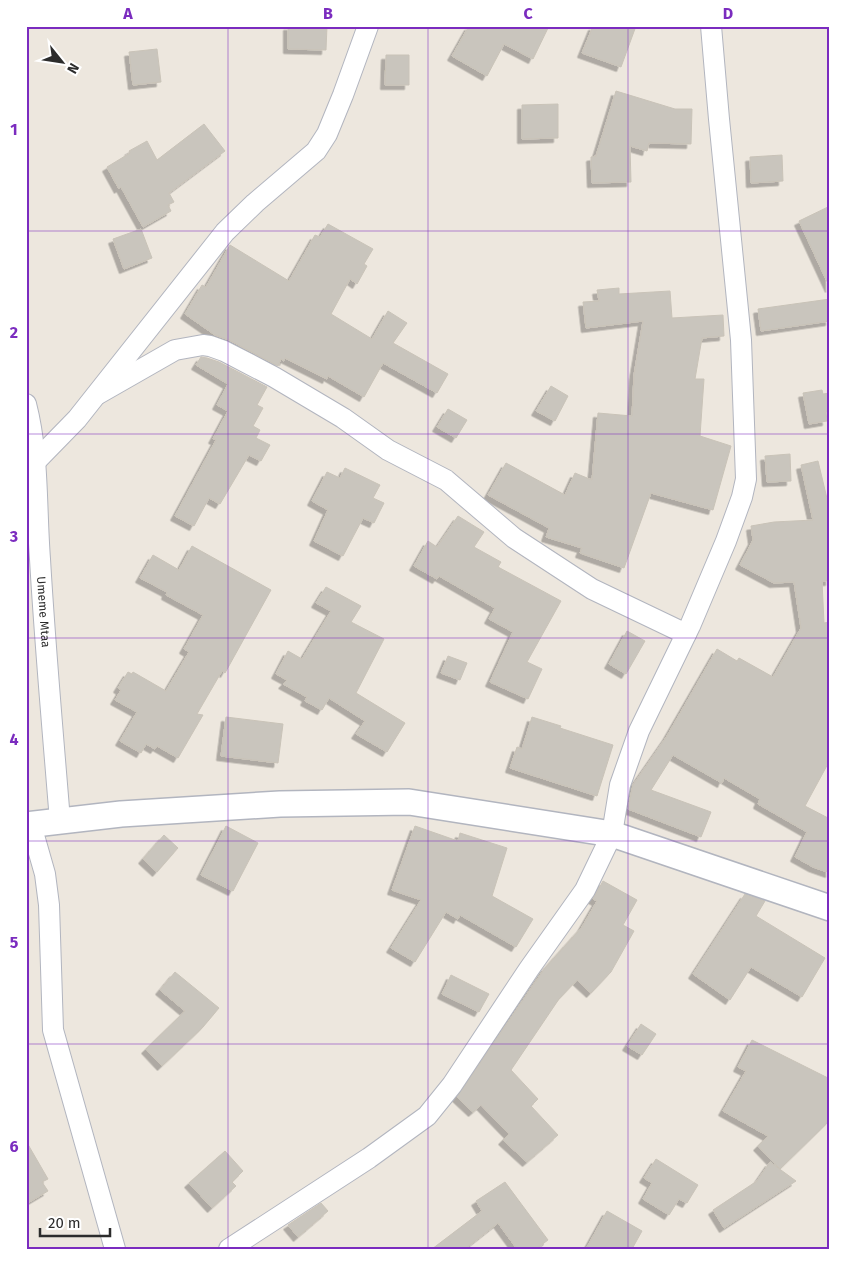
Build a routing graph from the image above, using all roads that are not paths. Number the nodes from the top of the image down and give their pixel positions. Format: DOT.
graph roads {
  1 [pos="368,26"];
  2 [pos="711,26"];
  3 [pos="98,394"];
  4 [pos="26,404"];
  5 [pos="36,460"];
  6 [pos="686,634"];
  7 [pos="60,821"];
  8 [pos="29,825"];
  9 [pos="612,834"];
  10 [pos="830,908"];
  11 [pos="115,1249"];
  12 [pos="229,1249"];
  1 -- 3 [label="street"];
  2 -- 6 [label="street"];
  3 -- 5 [label="street"];
  3 -- 6 [label="street"];
  4 -- 5 [label="street, Umeme Mtaa"];
  5 -- 7 [label="street, Umeme Mtaa"];
  6 -- 9 [label="street"];
  7 -- 8 [label="street"];
  7 -- 9 [label="street"];
  8 -- 11 [label="street"];
  9 -- 10 [label="street"];
  9 -- 12 [label="street"];
}
